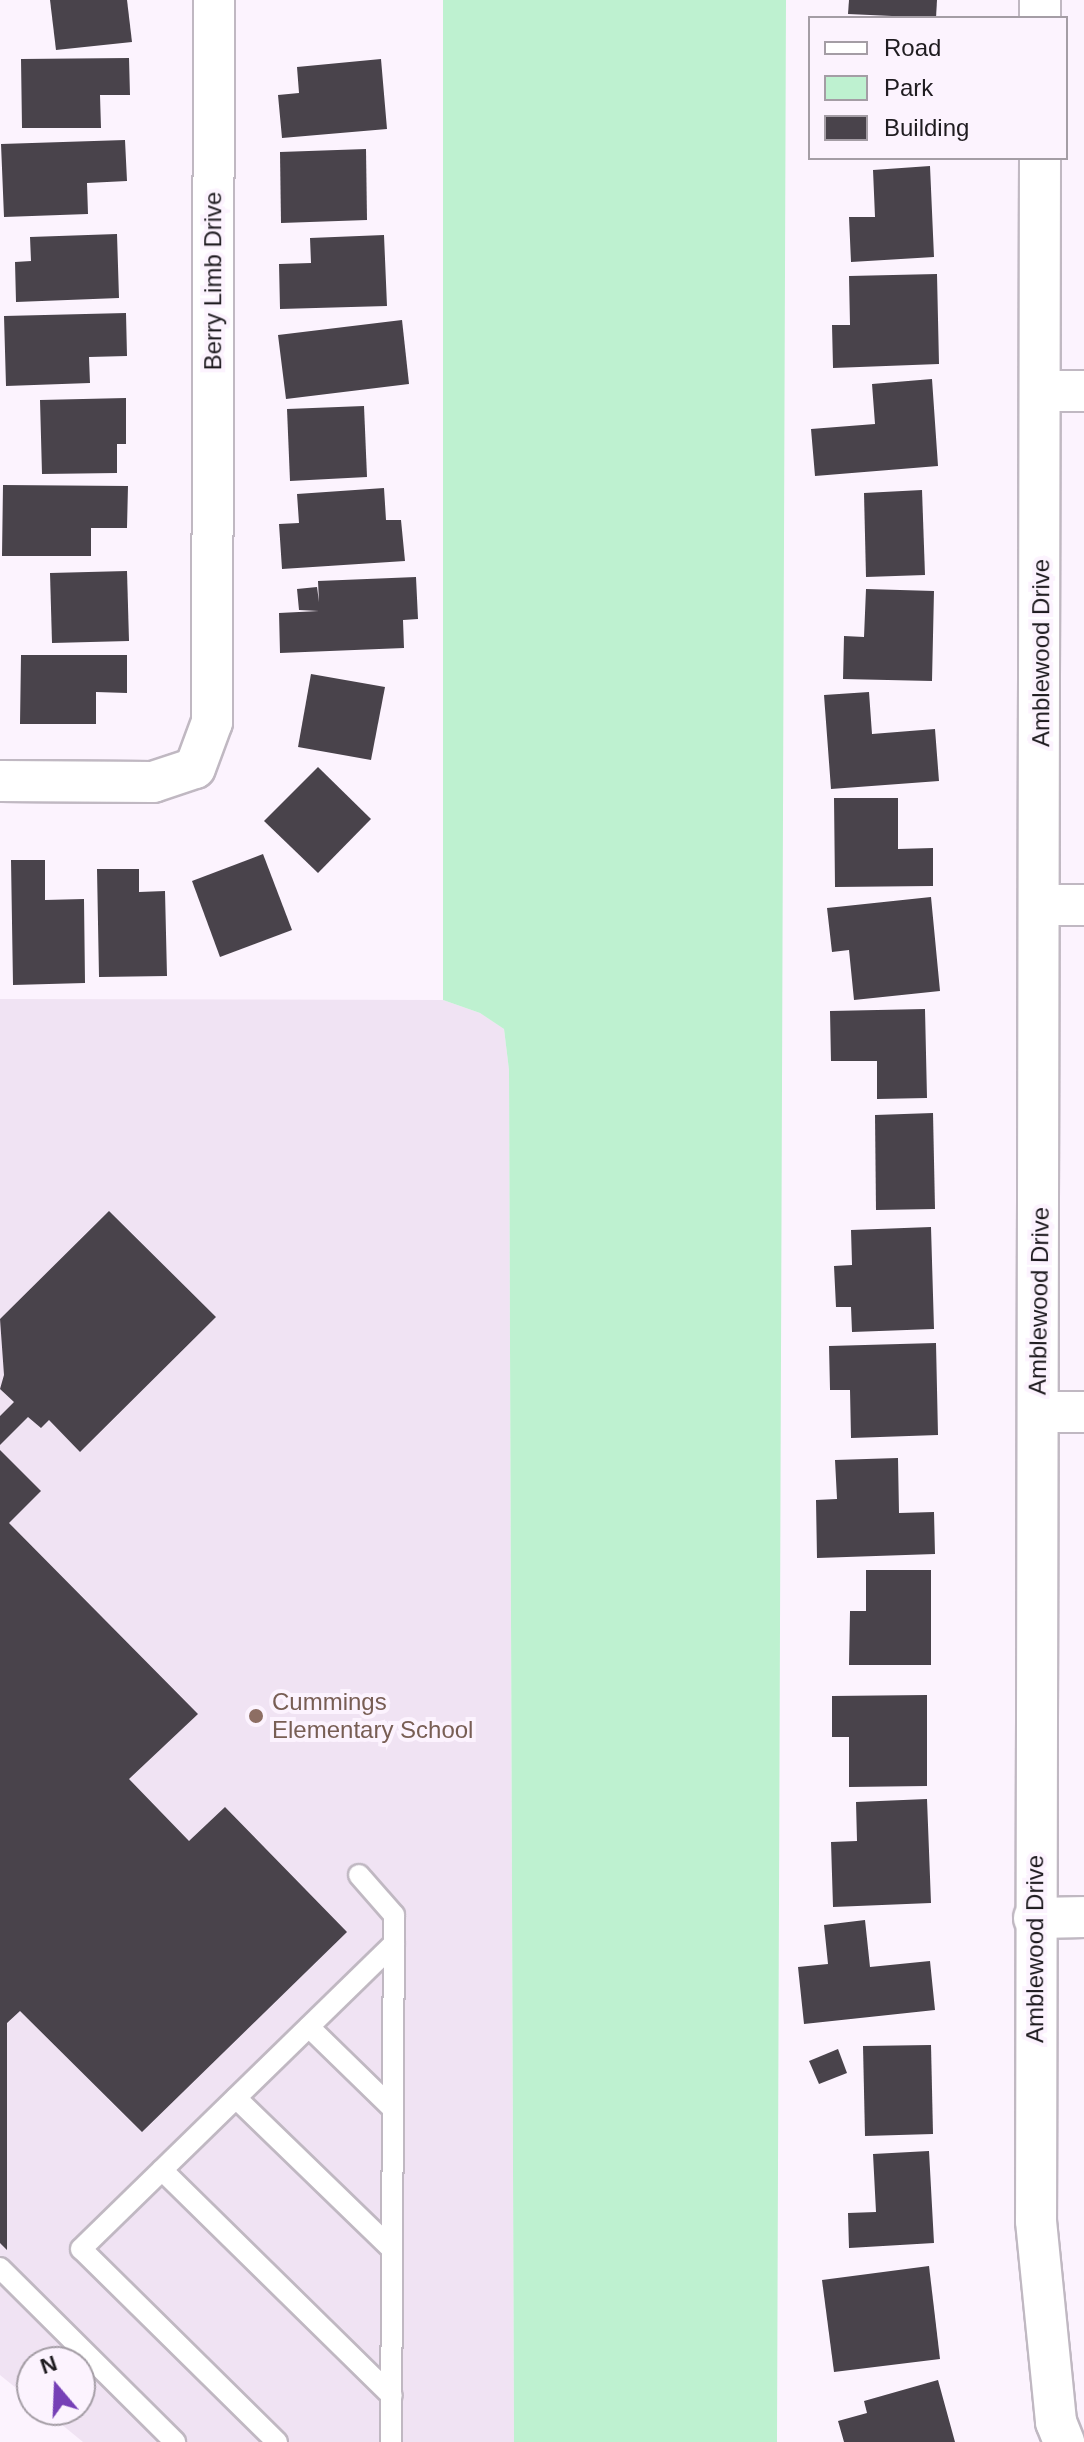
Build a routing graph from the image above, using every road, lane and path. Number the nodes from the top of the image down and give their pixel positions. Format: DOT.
graph roads {
  1 [pos="214,0"];
  2 [pos="1040,160"];
  3 [pos="1040,391"];
  4 [pos="1084,391"];
  5 [pos="0,781"];
  6 [pos="1043,905"];
  7 [pos="1084,905"];
  8 [pos="1038,1412"];
  9 [pos="1084,1412"];
  10 [pos="359,1875"];
  11 [pos="1084,1917"];
  12 [pos="1034,1918"];
  13 [pos="394,1944"];
  14 [pos="309,2027"];
  15 [pos="236,2098"];
  16 [pos="393,2109"];
  17 [pos="162,2170"];
  18 [pos="392,2249"];
  19 [pos="0,2268"];
  20 [pos="392,2396"];
  21 [pos="175,2442"];
  22 [pos="277,2442"];
  23 [pos="391,2442"];
  24 [pos="1064,2442"];
  1 -- 5 [label="street, Berry Limb Drive"];
  2 -- 3 [label="street, Amblewood Drive"];
  3 -- 4 [label="street"];
  3 -- 6 [label="street, Amblewood Drive"];
  6 -- 7 [label="street"];
  6 -- 8 [label="street, Amblewood Drive"];
  8 -- 9 [label="street"];
  8 -- 12 [label="street, Amblewood Drive"];
  10 -- 13 [label="lane"];
  11 -- 12 [label="street"];
  12 -- 24 [label="street, Amblewood Drive"];
  13 -- 14 [label="lane"];
  13 -- 16 [label="lane"];
  14 -- 15 [label="lane"];
  14 -- 16 [label="lane"];
  15 -- 17 [label="lane"];
  15 -- 18 [label="lane"];
  16 -- 18 [label="lane"];
  17 -- 20 [label="lane"];
  17 -- 22 [label="lane"];
  18 -- 20 [label="lane"];
  19 -- 21 [label="lane"];
  20 -- 23 [label="lane"];
}
